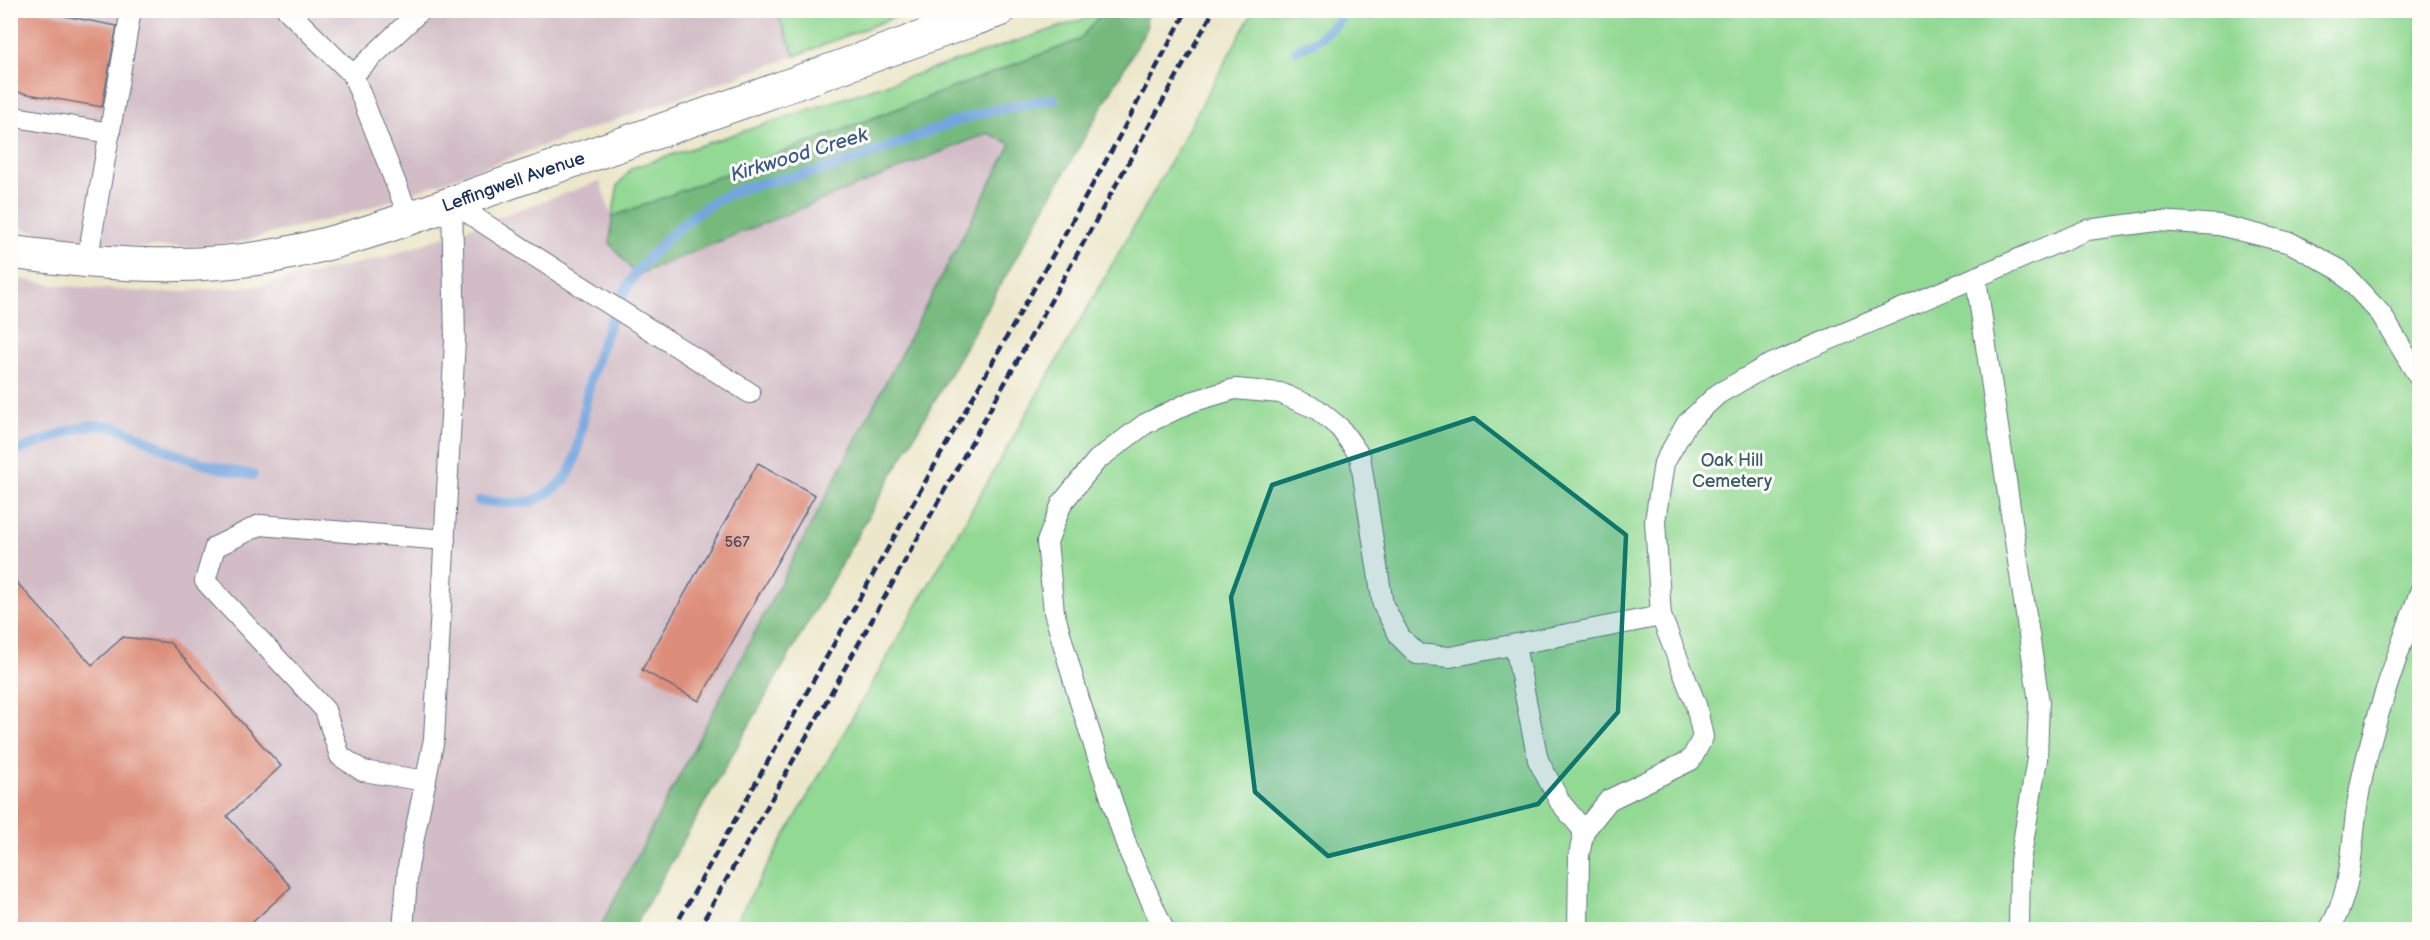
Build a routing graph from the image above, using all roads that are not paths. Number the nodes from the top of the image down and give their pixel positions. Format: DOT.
graph roads {
  1 [pos="131,10"];
  2 [pos="287,10"];
  3 [pos="421,10"];
  4 [pos="999,10"];
  5 [pos="353,75"];
  6 [pos="10,116"];
  7 [pos="110,133"];
  8 [pos="452,202"];
  9 [pos="409,217"];
  10 [pos="10,252"];
  11 [pos="87,262"];
  12 [pos="1976,279"];
  13 [pos="2420,379"];
  14 [pos="750,393"];
  15 [pos="444,540"];
  16 [pos="2420,592"];
  17 [pos="1661,616"];
  18 [pos="1515,646"];
  19 [pos="426,781"];
  20 [pos="1584,831"];
  21 [pos="403,930"];
  22 [pos="1164,930"];
  23 [pos="1578,930"];
  24 [pos="2019,930"];
  25 [pos="2329,930"];
  1 -- 7 [label="lane"];
  2 -- 5 [label="lane"];
  3 -- 5 [label="lane"];
  4 -- 8 [label="street, Leffingwell Avenue"];
  5 -- 9 [label="lane"];
  6 -- 7 [label="lane"];
  7 -- 11 [label="lane"];
  8 -- 9 [label="street, Leffingwell Avenue"];
  8 -- 14 [label="lane"];
  8 -- 15 [label="lane"];
  9 -- 11 [label="street, Leffingwell Avenue"];
  10 -- 11 [label="street, Leffingwell Avenue"];
  12 -- 13 [label="lane"];
  12 -- 17 [label="lane"];
  12 -- 24 [label="lane"];
  15 -- 19 [label="lane"];
  15 -- 19 [label="lane"];
  16 -- 25 [label="lane"];
  17 -- 18 [label="lane"];
  17 -- 20 [label="lane"];
  18 -- 20 [label="lane"];
  18 -- 22 [label="lane"];
  19 -- 21 [label="lane"];
  20 -- 23 [label="lane"];
}
